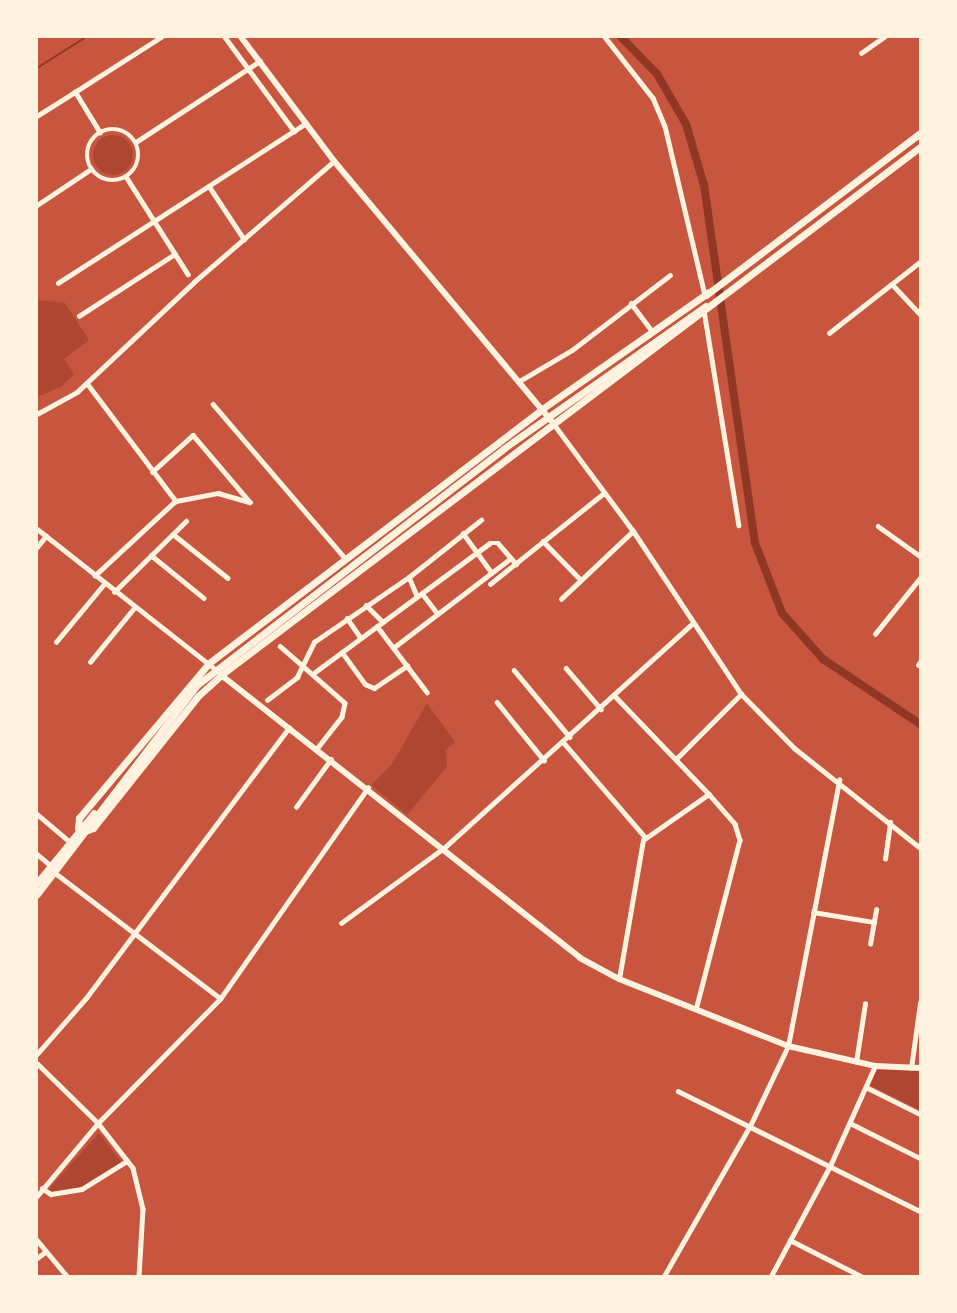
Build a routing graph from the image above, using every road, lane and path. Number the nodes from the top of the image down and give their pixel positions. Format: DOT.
graph roads {
  1 [pos="161,37"];
  2 [pos="225,37"];
  3 [pos="241,37"];
  4 [pos="605,37"];
  5 [pos="884,37"];
  6 [pos="861,53"];
  7 [pos="260,61"];
  8 [pos="248,69"];
  9 [pos="75,92"];
  10 [pos="37,117"];
  11 [pos="306,123"];
  12 [pos="294,131"];
  13 [pos="100,132"];
  14 [pos="920,133"];
  15 [pos="136,142"];
  16 [pos="920,147"];
  17 [pos="334,161"];
  18 [pos="90,169"];
  19 [pos="127,178"];
  20 [pos="209,186"];
  21 [pos="37,205"];
  22 [pos="154,221"];
  23 [pos="244,239"];
  24 [pos="175,254"];
  25 [pos="920,262"];
  26 [pos="742,269"];
  27 [pos="188,274"];
  28 [pos="670,275"];
  29 [pos="748,278"];
  30 [pos="58,283"];
  31 [pos="892,285"];
  32 [pos="707,293"];
  33 [pos="631,303"];
  34 [pos="700,310"];
  35 [pos="920,314"];
  36 [pos="79,316"];
  37 [pos="653,331"];
  38 [pos="829,333"];
  39 [pos="517,382"];
  40 [pos="87,383"];
  41 [pos="213,404"];
  42 [pos="542,409"];
  43 [pos="37,414"];
  44 [pos="552,422"];
  45 [pos="152,472"];
  46 [pos="604,492"];
  47 [pos="176,501"];
  48 [pos="481,520"];
  49 [pos="186,521"];
  50 [pos="739,525"];
  51 [pos="878,526"];
  52 [pos="37,529"];
  53 [pos="633,531"];
  54 [pos="463,533"];
  55 [pos="173,534"];
  56 [pos="46,536"];
  57 [pos="543,541"];
  58 [pos="37,547"];
  59 [pos="478,552"];
  60 [pos="151,555"];
  61 [pos="920,556"];
  62 [pos="346,559"];
  63 [pos="510,559"];
  64 [pos="516,564"];
  65 [pos="492,573"];
  66 [pos="94,577"];
  67 [pos="228,578"];
  68 [pos="409,578"];
  69 [pos="920,578"];
  70 [pos="580,580"];
  71 [pos="103,584"];
  72 [pos="490,584"];
  73 [pos="113,592"];
  74 [pos="419,595"];
  75 [pos="204,598"];
  76 [pos="561,599"];
  77 [pos="366,605"];
  78 [pos="134,608"];
  79 [pos="438,614"];
  80 [pos="347,618"];
  81 [pos="383,622"];
  82 [pos="692,624"];
  83 [pos="377,626"];
  84 [pos="874,634"];
  85 [pos="361,638"];
  86 [pos="56,642"];
  87 [pos="280,646"];
  88 [pos="393,648"];
  89 [pos="342,652"];
  90 [pos="90,662"];
  91 [pos="209,663"];
  92 [pos="407,666"];
  93 [pos="305,667"];
  94 [pos="566,668"];
  95 [pos="514,670"];
  96 [pos="315,672"];
  97 [pos="221,674"];
  98 [pos="427,692"];
  99 [pos="741,694"];
  100 [pos="615,696"];
  101 [pos="267,700"];
  102 [pos="497,702"];
  103 [pos="601,709"];
  104 [pos="290,726"];
  105 [pos="570,737"];
  106 [pos="564,743"];
  107 [pos="318,748"];
  108 [pos="332,759"];
  109 [pos="676,759"];
  110 [pos="544,760"];
  111 [pos="839,780"];
  112 [pos="369,788"];
  113 [pos="709,794"];
  114 [pos="296,807"];
  115 [pos="37,815"];
  116 [pos="890,821"];
  117 [pos="80,830"];
  118 [pos="646,838"];
  119 [pos="69,841"];
  120 [pos="444,848"];
  121 [pos="920,848"];
  122 [pos="37,854"];
  123 [pos="885,859"];
  124 [pos="52,868"];
  125 [pos="37,883"];
  126 [pos="37,894"];
  127 [pos="876,910"];
  128 [pos="813,912"];
  129 [pos="874,922"];
  130 [pos="341,923"];
  131 [pos="136,932"];
  132 [pos="870,944"];
  133 [pos="620,979"];
  134 [pos="220,999"];
  135 [pos="920,1003"];
  136 [pos="865,1004"];
  137 [pos="697,1006"];
  138 [pos="788,1046"];
  139 [pos="37,1054"];
  140 [pos="856,1062"];
  141 [pos="37,1063"];
  142 [pos="875,1066"];
  143 [pos="911,1068"];
  144 [pos="920,1068"];
  145 [pos="866,1087"];
  146 [pos="678,1091"];
  147 [pos="920,1114"];
  148 [pos="98,1123"];
  149 [pos="850,1123"];
  150 [pos="750,1126"];
  151 [pos="920,1158"];
  152 [pos="127,1161"];
  153 [pos="830,1166"];
  154 [pos="42,1188"];
  155 [pos="37,1196"];
  156 [pos="920,1210"];
  157 [pos="37,1240"];
  158 [pos="790,1240"];
  159 [pos="46,1252"];
  160 [pos="37,1258"];
  161 [pos="68,1276"];
  162 [pos="139,1276"];
  163 [pos="664,1276"];
  164 [pos="771,1276"];
  165 [pos="861,1276"];
  1 -- 9 [label="street"];
  2 -- 8 [label="street"];
  3 -- 7 [label="main road"];
  4 -- 32 [label="street"];
  5 -- 6 [label="street"];
  7 -- 8 [label="street"];
  7 -- 11 [label="main road"];
  8 -- 12 [label="street"];
  8 -- 15 [label="street"];
  9 -- 10 [label="street"];
  9 -- 13 [label="street"];
  11 -- 12 [label="street"];
  11 -- 17 [label="main road"];
  12 -- 20 [label="street"];
  13 -- 15 [label="street"];
  13 -- 18 [label="street"];
  14 -- 26 [label="main road"];
  15 -- 19 [label="street"];
  16 -- 29 [label="main road"];
  17 -- 23 [label="street"];
  17 -- 39 [label="main road"];
  18 -- 19 [label="street"];
  18 -- 21 [label="street"];
  19 -- 22 [label="street"];
  20 -- 22 [label="street"];
  20 -- 23 [label="street"];
  22 -- 24 [label="street"];
  22 -- 30 [label="street"];
  23 -- 40 [label="street"];
  24 -- 27 [label="street"];
  24 -- 36 [label="street"];
  25 -- 31 [label="street"];
  26 -- 29 [label="main road"];
  26 -- 32 [label="main road"];
  28 -- 33 [label="street"];
  29 -- 34 [label="main road"];
  31 -- 35 [label="street"];
  31 -- 38 [label="street"];
  32 -- 34 [label="main road"];
  32 -- 37 [label="main road"];
  33 -- 37 [label="street"];
  33 -- 39 [label="street"];
  34 -- 44 [label="main road"];
  34 -- 50 [label="street"];
  34 -- 117 [label="main road"];
  37 -- 42 [label="main road"];
  39 -- 42 [label="main road"];
  40 -- 43 [label="street"];
  40 -- 45 [label="street"];
  41 -- 62 [label="street"];
  42 -- 44 [label="main road"];
  42 -- 62 [label="main road"];
  44 -- 46 [label="street"];
  44 -- 97 [label="main road"];
  45 -- 47 [label="street"];
  45 -- 47 [label="street"];
  46 -- 53 [label="street"];
  46 -- 57 [label="street"];
  47 -- 66 [label="street"];
  48 -- 54 [label="street"];
  49 -- 55 [label="street"];
  51 -- 61 [label="street"];
  52 -- 56 [label="street"];
  53 -- 70 [label="street"];
  53 -- 82 [label="street"];
  54 -- 59 [label="street"];
  54 -- 68 [label="street"];
  55 -- 60 [label="street"];
  55 -- 67 [label="street"];
  56 -- 58 [label="street"];
  56 -- 66 [label="street"];
  57 -- 64 [label="street"];
  57 -- 70 [label="street"];
  59 -- 63 [label="street"];
  59 -- 65 [label="street"];
  59 -- 74 [label="street"];
  60 -- 73 [label="street"];
  60 -- 75 [label="street"];
  62 -- 91 [label="main road"];
  63 -- 64 [label="street"];
  63 -- 65 [label="street"];
  64 -- 72 [label="street"];
  65 -- 79 [label="street"];
  66 -- 71 [label="street"];
  68 -- 74 [label="street"];
  68 -- 77 [label="street"];
  69 -- 84 [label="street"];
  70 -- 76 [label="street"];
  71 -- 73 [label="street"];
  71 -- 86 [label="street"];
  73 -- 78 [label="street"];
  74 -- 79 [label="street"];
  74 -- 81 [label="street"];
  77 -- 80 [label="street"];
  77 -- 81 [label="street"];
  78 -- 90 [label="street"];
  78 -- 91 [label="street"];
  79 -- 88 [label="street"];
  80 -- 85 [label="street"];
  80 -- 93 [label="street"];
  81 -- 83 [label="street"];
  82 -- 99 [label="street"];
  82 -- 100 [label="street"];
  83 -- 85 [label="street"];
  83 -- 88 [label="street"];
  85 -- 89 [label="street"];
  87 -- 93 [label="street"];
  88 -- 92 [label="street"];
  89 -- 92 [label="street"];
  89 -- 96 [label="street"];
  91 -- 97 [label="street"];
  91 -- 117 [label="main road"];
  92 -- 98 [label="street"];
  93 -- 96 [label="street"];
  93 -- 101 [label="street"];
  94 -- 103 [label="street"];
  95 -- 105 [label="street"];
  96 -- 107 [label="street"];
  97 -- 104 [label="main road"];
  97 -- 117 [label="main road"];
  99 -- 109 [label="street"];
  99 -- 111 [label="street"];
  100 -- 103 [label="street"];
  100 -- 109 [label="street"];
  102 -- 110 [label="street"];
  103 -- 105 [label="street"];
  104 -- 107 [label="main road"];
  104 -- 131 [label="street"];
  105 -- 106 [label="street"];
  106 -- 110 [label="street"];
  106 -- 118 [label="street"];
  107 -- 108 [label="main road"];
  108 -- 112 [label="main road"];
  108 -- 114 [label="street"];
  109 -- 113 [label="street"];
  110 -- 120 [label="street"];
  111 -- 116 [label="street"];
  111 -- 128 [label="street"];
  112 -- 120 [label="main road"];
  112 -- 134 [label="street"];
  113 -- 118 [label="street"];
  113 -- 137 [label="street"];
  115 -- 119 [label="street"];
  116 -- 121 [label="street"];
  116 -- 123 [label="street"];
  117 -- 119 [label="main road"];
  117 -- 124 [label="main road"];
  118 -- 133 [label="street"];
  119 -- 124 [label="main road"];
  120 -- 130 [label="street"];
  120 -- 133 [label="main road"];
  122 -- 124 [label="street"];
  124 -- 125 [label="main road"];
  124 -- 126 [label="main road"];
  124 -- 131 [label="street"];
  127 -- 129 [label="street"];
  128 -- 129 [label="street"];
  128 -- 138 [label="street"];
  129 -- 132 [label="street"];
  131 -- 134 [label="street"];
  131 -- 139 [label="street"];
  133 -- 137 [label="main road"];
  134 -- 148 [label="street"];
  135 -- 143 [label="street"];
  136 -- 140 [label="street"];
  137 -- 138 [label="main road"];
  138 -- 140 [label="main road"];
  138 -- 150 [label="street"];
  140 -- 142 [label="main road"];
  141 -- 148 [label="street"];
  142 -- 143 [label="main road"];
  142 -- 145 [label="street"];
  143 -- 144 [label="main road"];
  145 -- 147 [label="street"];
  145 -- 149 [label="street"];
  146 -- 150 [label="street"];
  148 -- 152 [label="street"];
  148 -- 154 [label="street"];
  149 -- 151 [label="street"];
  149 -- 153 [label="street"];
  150 -- 153 [label="street"];
  150 -- 163 [label="street"];
  152 -- 154 [label="street"];
  152 -- 162 [label="street"];
  153 -- 156 [label="street"];
  153 -- 158 [label="street"];
  154 -- 155 [label="street"];
  157 -- 159 [label="street"];
  158 -- 164 [label="street"];
  158 -- 165 [label="street"];
  159 -- 160 [label="street"];
  159 -- 161 [label="street"];
}
